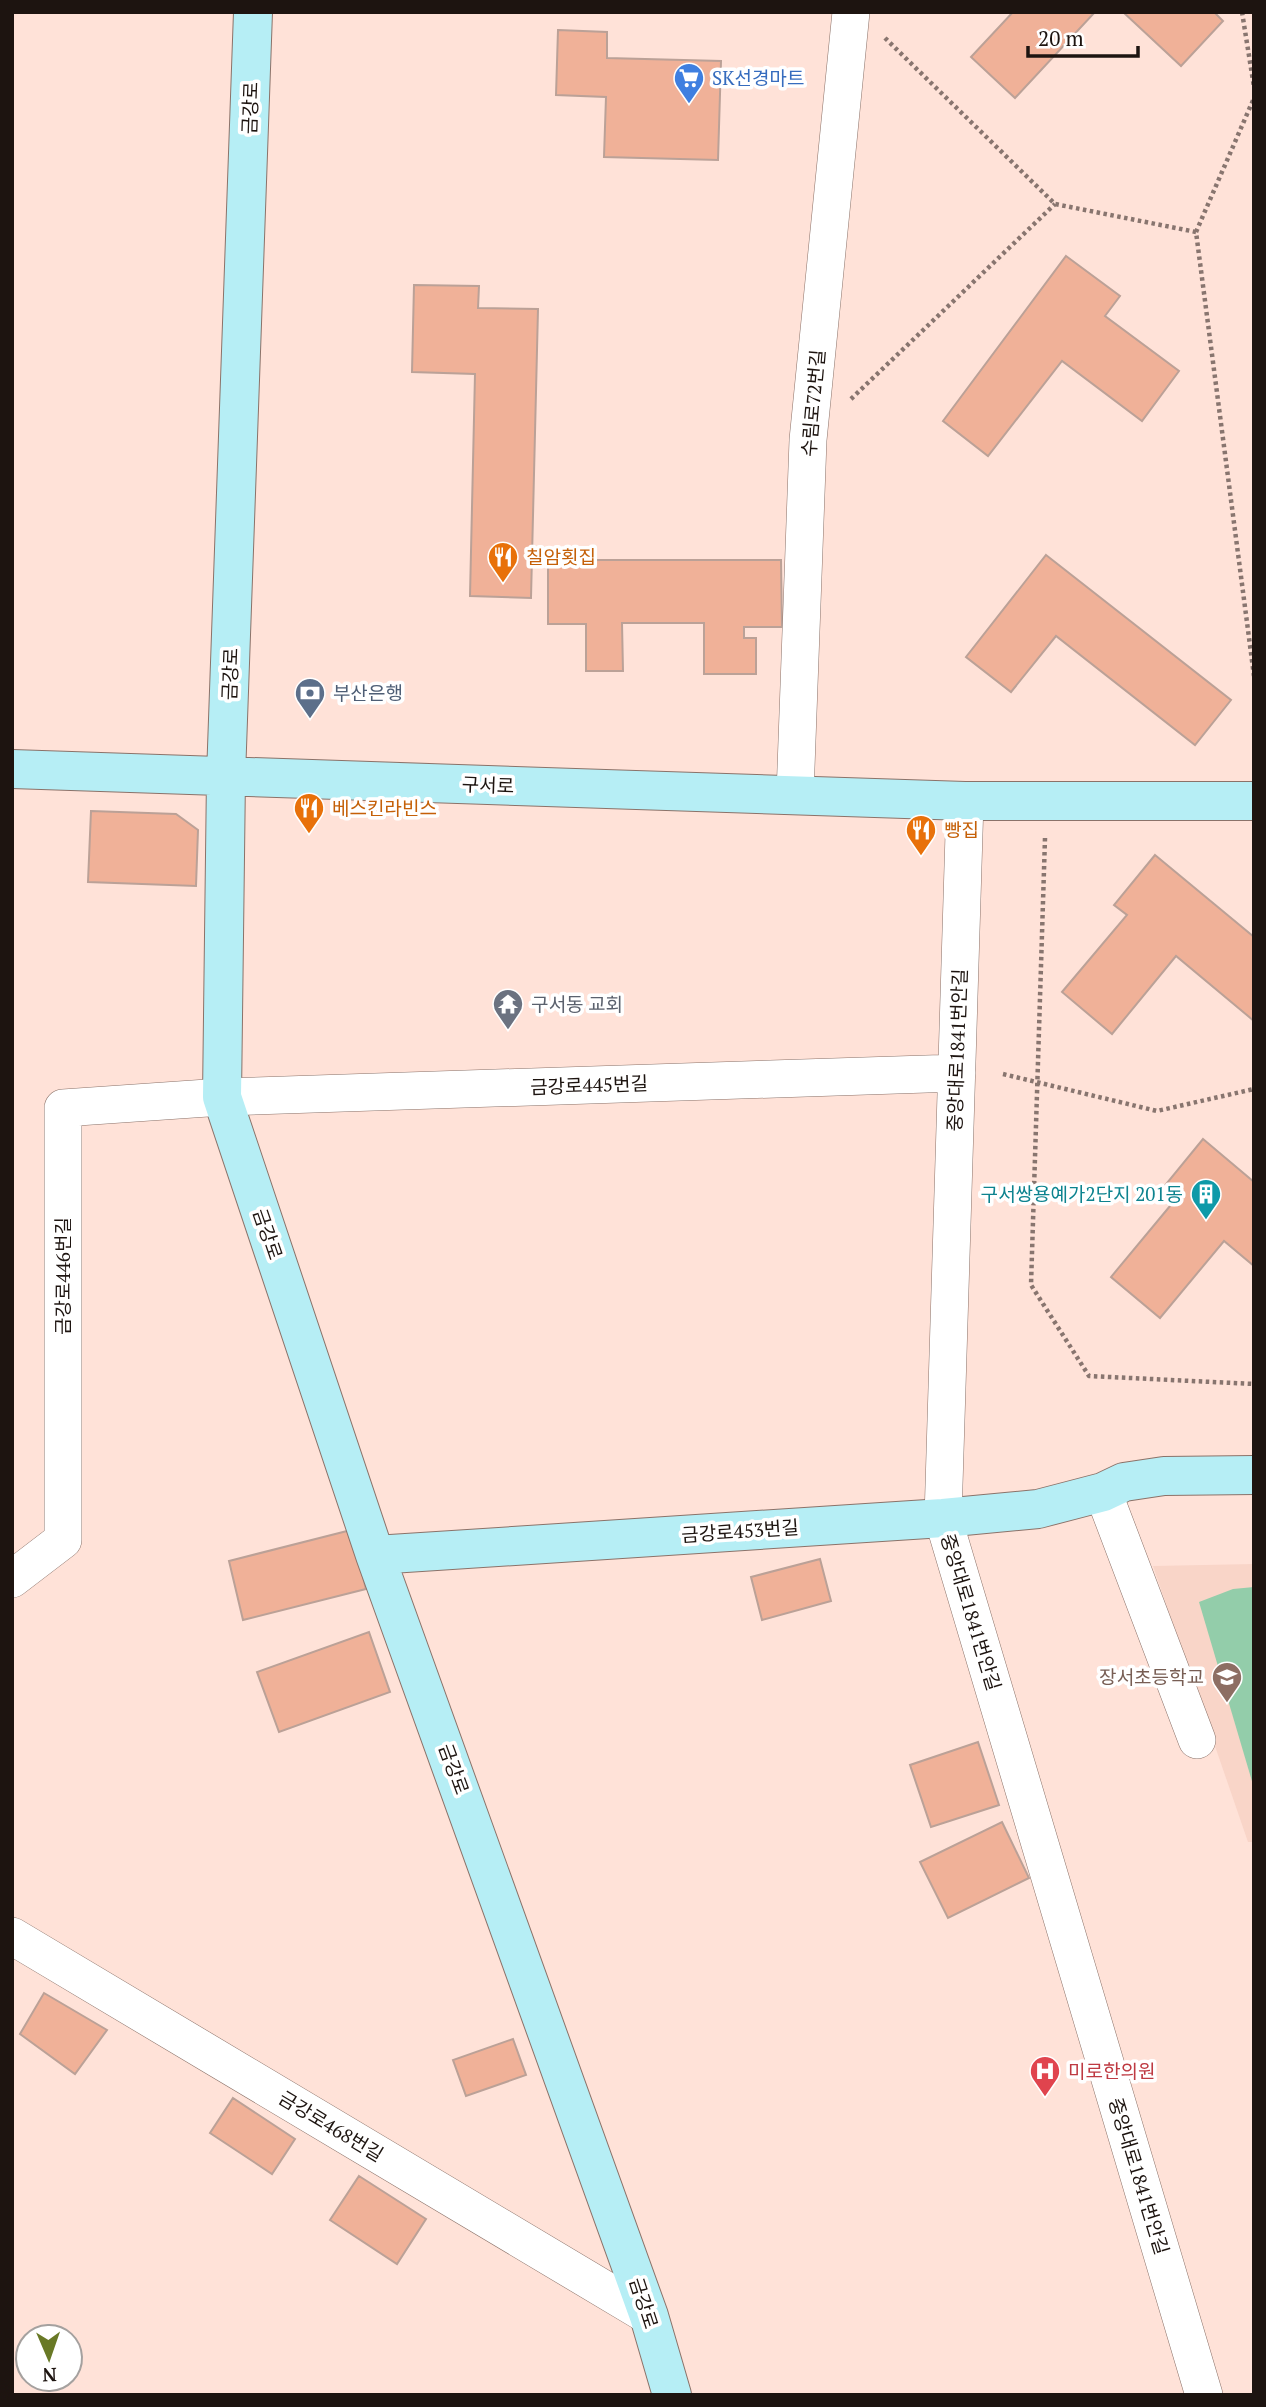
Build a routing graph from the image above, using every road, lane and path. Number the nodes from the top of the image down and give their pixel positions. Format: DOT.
graph roads {
  1 [pos="253,12"];
  2 [pos="1242,12"];
  3 [pos="865,22"];
  4 [pos="1254,87"];
  5 [pos="1254,98"];
  6 [pos="1055,204"];
  7 [pos="1196,232"];
  8 [pos="808,440"];
  9 [pos="1254,676"];
  10 [pos="12,769"];
  11 [pos="226,776"];
  12 [pos="795,795"];
  13 [pos="1046,800"];
  14 [pos="965,801"];
  15 [pos="1254,801"];
  16 [pos="957,1073"];
  17 [pos="1003,1074"];
  18 [pos="1039,1082"];
  19 [pos="1254,1089"];
  20 [pos="222,1097"];
  21 [pos="1254,1384"];
  22 [pos="1254,1475"];
  23 [pos="1103,1492"];
  24 [pos="943,1518"];
  25 [pos="375,1555"];
  26 [pos="12,1579"];
  27 [pos="1197,1740"];
  28 [pos="12,1936"];
  29 [pos="649,2316"];
  30 [pos="671,2395"];
  31 [pos="1203,2395"];
  1 -- 11 [label="street, 금강로"];
  2 -- 4 [label="path"];
  3 -- 6 [label="path"];
  3 -- 8 [label="street, 수림로72번길"];
  5 -- 7 [label="path"];
  6 -- 7 [label="path"];
  6 -- 8 [label="path"];
  7 -- 9 [label="path"];
  8 -- 12 [label="street, 수림로72번길"];
  10 -- 11 [label="street, 구서로"];
  11 -- 12 [label="street, 구서로"];
  11 -- 20 [label="street, 금강로"];
  12 -- 14 [label="street, 구서로"];
  13 -- 14 [label="street, 구서로"];
  13 -- 15 [label="street, 구서로"];
  13 -- 18 [label="path"];
  14 -- 16 [label="street, 중앙대로1841번안길"];
  16 -- 20 [label="street, 금강로445번길"];
  16 -- 24 [label="street, 중앙대로1841번안길"];
  17 -- 18 [label="path"];
  18 -- 19 [label="path"];
  18 -- 21 [label="path"];
  20 -- 25 [label="street, 금강로"];
  20 -- 26 [label="street, 금강로446번길"];
  22 -- 23 [label="street, 금강로453번길"];
  23 -- 24 [label="street, 금강로453번길"];
  23 -- 27 [label="street"];
  24 -- 25 [label="street, 금강로453번길"];
  24 -- 31 [label="street, 중앙대로1841번안길"];
  25 -- 29 [label="street, 금강로"];
  28 -- 29 [label="street, 금강로468번길"];
  29 -- 30 [label="street, 금강로"];
}
